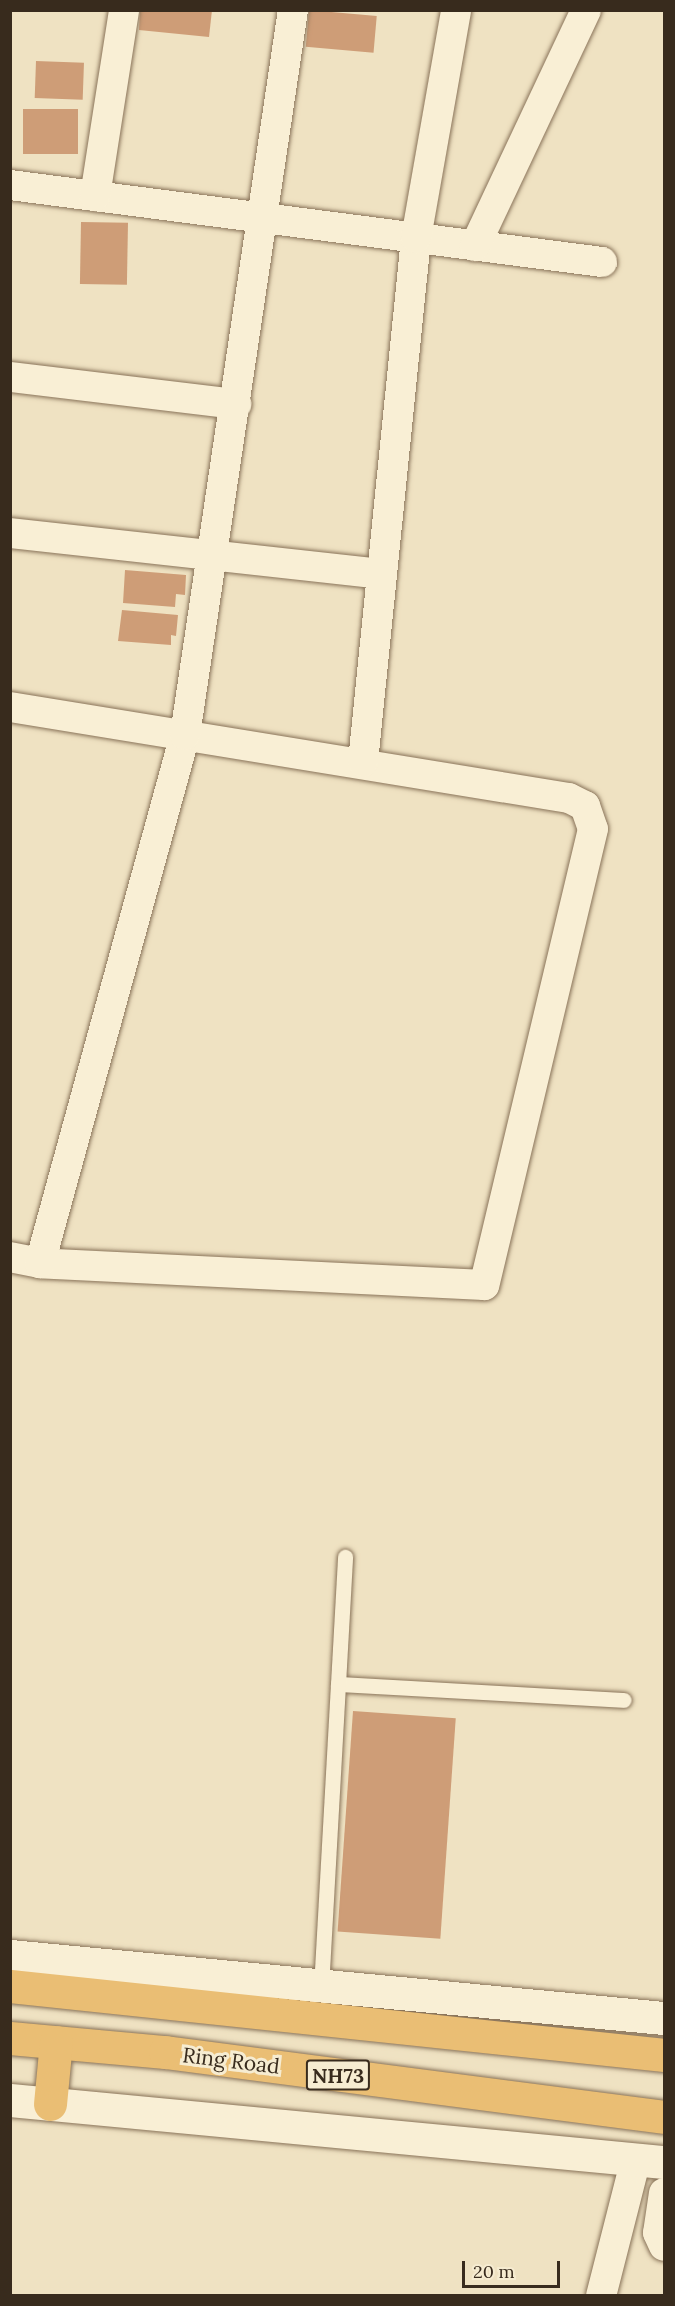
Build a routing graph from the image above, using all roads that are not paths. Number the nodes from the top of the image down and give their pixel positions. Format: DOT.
graph roads {
  1 [pos="124,10"];
  2 [pos="293,10"];
  3 [pos="456,10"];
  4 [pos="586,10"];
  5 [pos="10,185"];
  6 [pos="96,196"];
  7 [pos="262,218"];
  8 [pos="416,238"];
  9 [pos="475,246"];
  10 [pos="602,262"];
  11 [pos="10,377"];
  12 [pos="236,404"];
  13 [pos="10,533"];
  14 [pos="214,556"];
  15 [pos="382,574"];
  16 [pos="10,707"];
  17 [pos="185,735"];
  18 [pos="363,762"];
  19 [pos="10,1257"];
  20 [pos="40,1263"];
  21 [pos="345,1557"];
  22 [pos="338,1684"];
  23 [pos="624,1700"];
  24 [pos="10,1956"];
  25 [pos="10,1986"];
  26 [pos="321,1986"];
  27 [pos="664,2018"];
  28 [pos="319,2019"];
  29 [pos="10,2038"];
  30 [pos="56,2042"];
  31 [pos="664,2055"];
  32 [pos="10,2100"];
  33 [pos="50,2104"];
  34 [pos="664,2117"];
  35 [pos="650,2161"];
  36 [pos="664,2193"];
  37 [pos="664,2246"];
  38 [pos="602,2295"];
  1 -- 6 [label="street"];
  2 -- 7 [label="street"];
  3 -- 8 [label="street"];
  4 -- 9 [label="street"];
  5 -- 6 [label="street"];
  6 -- 7 [label="street"];
  7 -- 8 [label="street"];
  7 -- 12 [label="street"];
  8 -- 9 [label="street"];
  8 -- 15 [label="street"];
  9 -- 10 [label="street"];
  11 -- 12 [label="street"];
  12 -- 14 [label="street"];
  13 -- 14 [label="street"];
  14 -- 15 [label="street"];
  14 -- 17 [label="street"];
  15 -- 18 [label="street"];
  16 -- 17 [label="street"];
  17 -- 18 [label="street"];
  17 -- 20 [label="street"];
  18 -- 20 [label="street"];
  19 -- 20 [label="street"];
  21 -- 22 [label="lane"];
  22 -- 23 [label="lane"];
  22 -- 26 [label="lane"];
  24 -- 26 [label="street"];
  25 -- 28 [label="highway"];
  26 -- 27 [label="street"];
  26 -- 28 [label="lane"];
  28 -- 31 [label="highway"];
  29 -- 30 [label="highway, Ring Road / NH73"];
  30 -- 33 [label="highway"];
  30 -- 34 [label="highway, Ring Road / NH73"];
  32 -- 33 [label="street"];
  33 -- 35 [label="street"];
  35 -- 38 [label="street"];
  36 -- 37 [label="street"];
}
